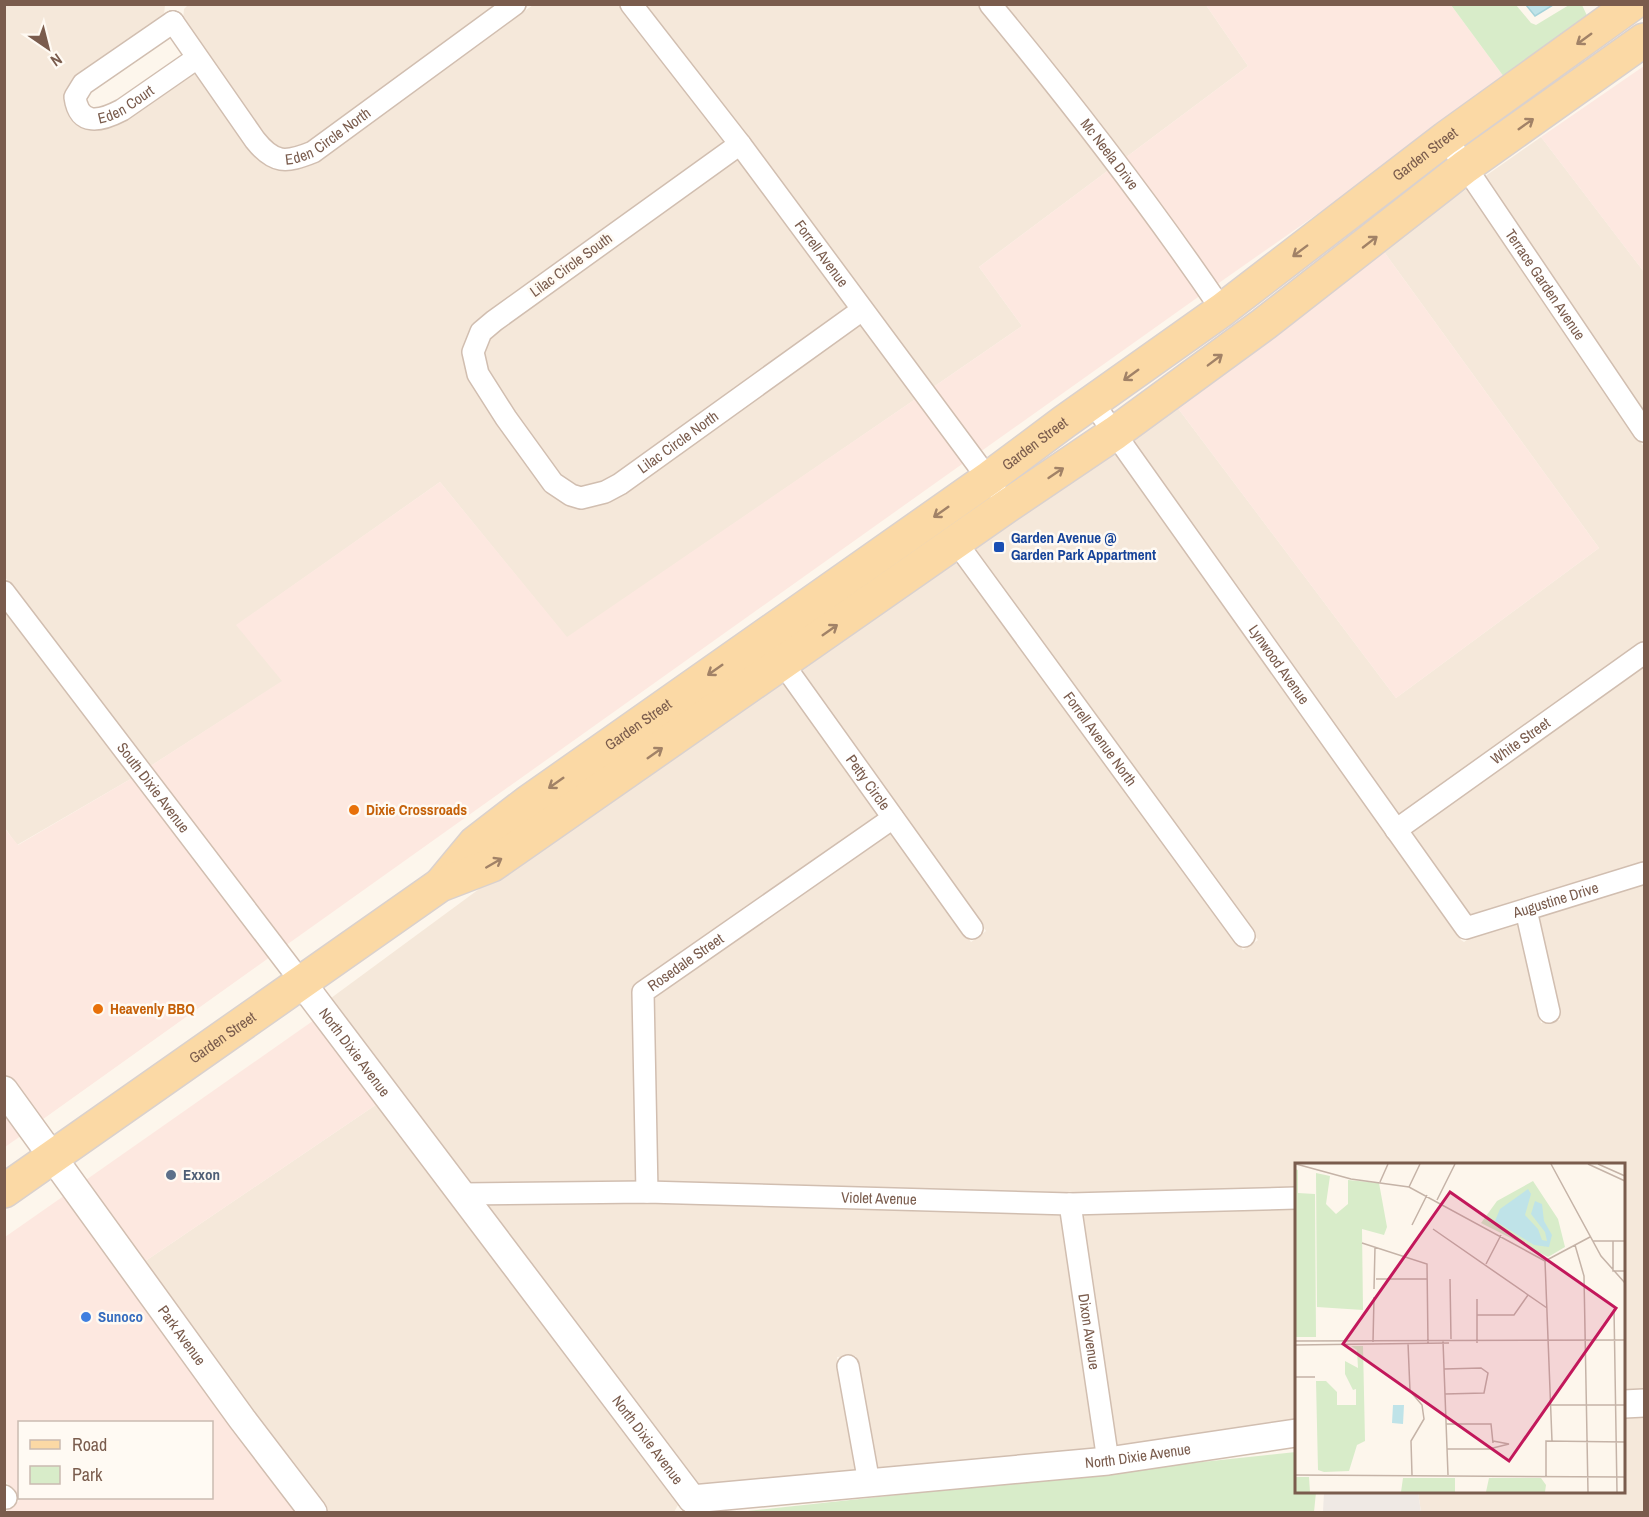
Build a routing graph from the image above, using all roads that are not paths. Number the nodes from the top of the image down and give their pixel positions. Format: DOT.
graph roads {
  1 [pos="515,4"];
  2 [pos="632,4"];
  3 [pos="990,4"];
  4 [pos="1632,4"];
  5 [pos="174,13"];
  6 [pos="1644,40"];
  7 [pos="197,58"];
  8 [pos="1446,138"];
  9 [pos="740,144"];
  10 [pos="1466,167"];
  11 [pos="862,310"];
  12 [pos="1222,310"];
  13 [pos="1093,403"];
  14 [pos="506,417"];
  15 [pos="1644,431"];
  16 [pos="1114,434"];
  17 [pos="989,478"];
  18 [pos="1007,506"];
  19 [pos="956,542"];
  20 [pos="4,592"];
  21 [pos="763,637"];
  22 [pos="1644,653"];
  23 [pos="783,663"];
  24 [pos="893,818"];
  25 [pos="1396,830"];
  26 [pos="1644,873"];
  27 [pos="440,885"];
  28 [pos="1526,909"];
  29 [pos="972,928"];
  30 [pos="1466,928"];
  31 [pos="1244,936"];
  32 [pos="302,982"];
  33 [pos="1549,1012"];
  34 [pos="4,1090"];
  35 [pos="53,1156"];
  36 [pos="4,1191"];
  37 [pos="647,1192"];
  38 [pos="462,1194"];
  39 [pos="1295,1198"];
  40 [pos="1070,1204"];
  41 [pos="848,1366"];
  42 [pos="1644,1402"];
  43 [pos="1625,1404"];
  44 [pos="1295,1433"];
  45 [pos="1108,1461"];
  46 [pos="869,1483"];
  47 [pos="689,1506"];
  48 [pos="313,1512"];
  1 -- 7 [label="street, Eden Circle North"];
  2 -- 9 [label="street, Forrell Avenue"];
  3 -- 12 [label="street, Mc Neela Drive"];
  4 -- 8 [label="main road, Garden Street, one-way"];
  5 -- 7 [label="street, Eden Circle North"];
  5 -- 7 [label="street, Eden Court"];
  10 -- 6 [label="main road, Garden Street, one-way"];
  8 -- 10 [label="street, Terrace Garden Avenue"];
  8 -- 12 [label="main road, Garden Street, one-way"];
  9 -- 11 [label="street, Forrell Avenue"];
  9 -- 14 [label="street, Lilac Circle South"];
  10 -- 15 [label="street, Terrace Garden Avenue"];
  16 -- 10 [label="main road, Garden Street, one-way"];
  11 -- 14 [label="street, Lilac Circle North"];
  11 -- 17 [label="street, Forrell Avenue"];
  12 -- 13 [label="main road, Garden Street, one-way"];
  13 -- 16 [label="street, Lynwood Avenue"];
  13 -- 17 [label="main road, Garden Street"];
  18 -- 16 [label="main road, Garden Street, one-way"];
  16 -- 25 [label="street, Lynwood Avenue"];
  17 -- 18 [label="street, Forrell Avenue"];
  17 -- 21 [label="main road, Garden Street, one-way"];
  18 -- 19 [label="main road, Garden Street"];
  23 -- 19 [label="main road, Garden Street, one-way"];
  19 -- 31 [label="street, Forrell Avenue North"];
  20 -- 32 [label="street, South Dixie Avenue"];
  21 -- 23 [label="street, Petty Circle"];
  21 -- 27 [label="main road, Garden Street, one-way"];
  22 -- 25 [label="street, White Street"];
  23 -- 24 [label="street, Petty Circle"];
  27 -- 23 [label="main road, Garden Street, one-way"];
  24 -- 29 [label="street, Petty Circle"];
  24 -- 37 [label="street, Rosedale Street"];
  25 -- 30 [label="street, Lynwood Avenue"];
  26 -- 28 [label="street, Augustine Drive"];
  27 -- 32 [label="main road, Garden Street"];
  28 -- 30 [label="street, Augustine Drive"];
  28 -- 33 [label="street"];
  32 -- 35 [label="main road, Garden Street"];
  32 -- 38 [label="street, North Dixie Avenue"];
  34 -- 35 [label="street, Park Avenue"];
  35 -- 36 [label="main road, Garden Street"];
  35 -- 48 [label="street, Park Avenue"];
  37 -- 38 [label="street, Violet Avenue"];
  37 -- 40 [label="street, Violet Avenue"];
  38 -- 47 [label="street, North Dixie Avenue"];
  39 -- 40 [label="street, Violet Avenue"];
  40 -- 45 [label="street, Dixon Avenue"];
  41 -- 46 [label="street"];
  42 -- 43 [label="street"];
  44 -- 45 [label="street, North Dixie Avenue"];
  45 -- 46 [label="street, North Dixie Avenue"];
  46 -- 47 [label="street, North Dixie Avenue"];
}
